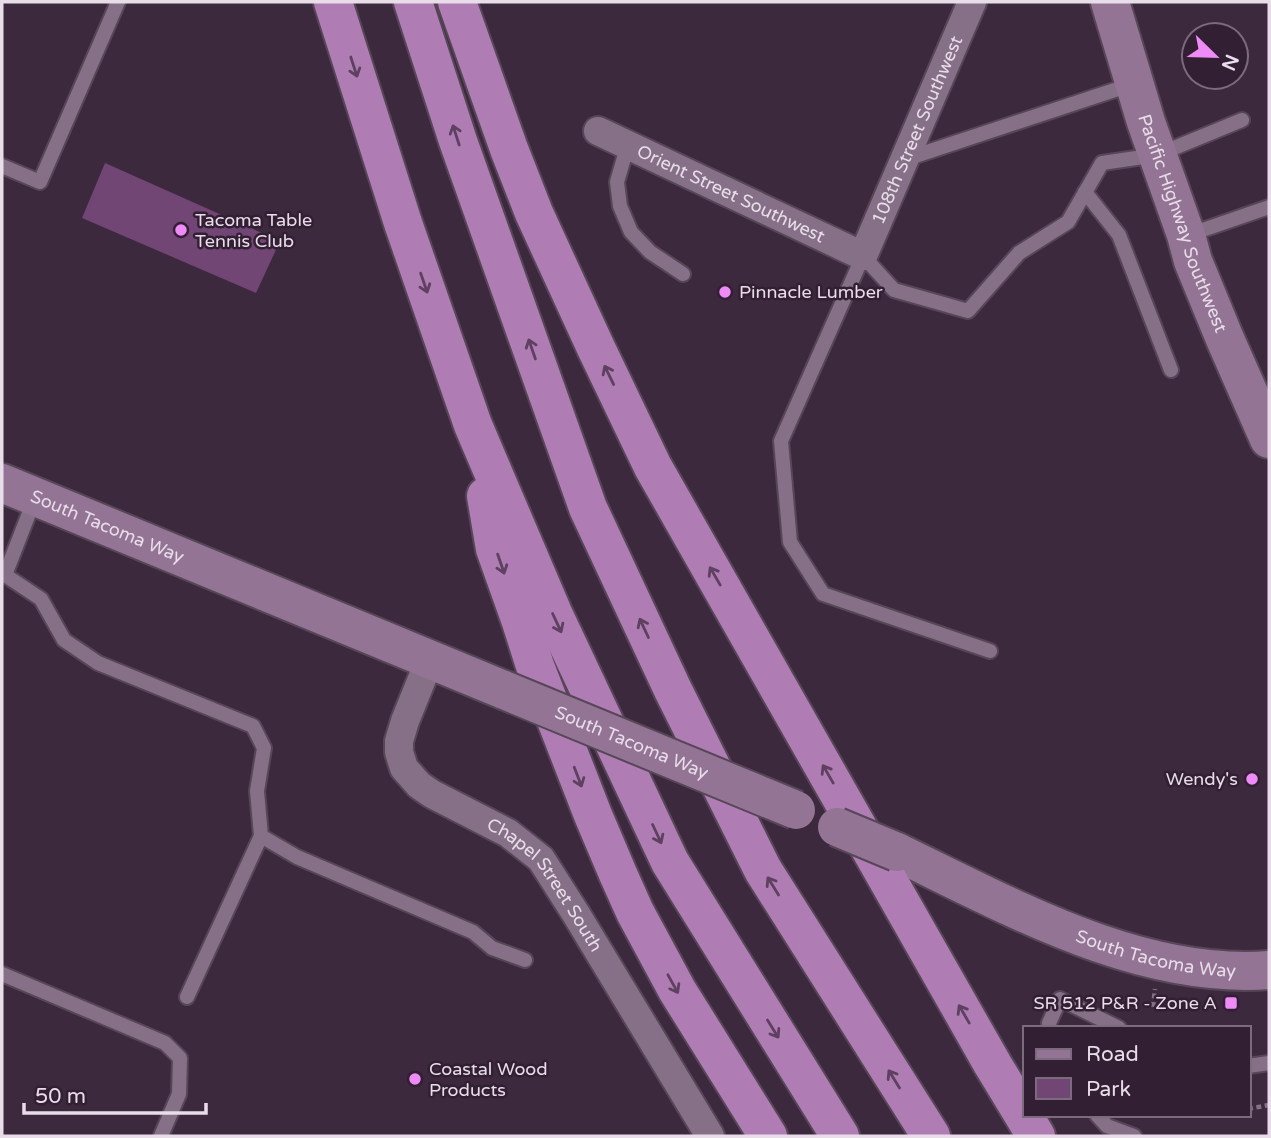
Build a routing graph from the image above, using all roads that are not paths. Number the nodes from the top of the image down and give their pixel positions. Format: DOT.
graph roads {
  1 [pos="118,2"];
  2 [pos="333,2"];
  3 [pos="413,2"];
  4 [pos="457,2"];
  5 [pos="1110,2"];
  6 [pos="974,3"];
  7 [pos="1134,83"];
  8 [pos="1242,120"];
  9 [pos="598,131"];
  10 [pos="628,144"];
  11 [pos="1157,155"];
  12 [pos="904,160"];
  13 [pos="2,166"];
  14 [pos="1085,192"];
  15 [pos="1269,207"];
  16 [pos="1186,236"];
  17 [pos="863,256"];
  18 [pos="683,274"];
  19 [pos="1171,370"];
  20 [pos="473,425"];
  21 [pos="1269,439"];
  22 [pos="19,490"];
  23 [pos="4,575"];
  24 [pos="990,651"];
  25 [pos="430,659"];
  26 [pos="261,836"];
  27 [pos="525,960"];
  28 [pos="1269,970"];
  29 [pos="2,974"];
  30 [pos="187,997"];
  31 [pos="1049,1026"];
  32 [pos="1115,1026"];
  33 [pos="1269,1063"];
  34 [pos="993,1065"];
  35 [pos="1250,1066"];
  36 [pos="1023,1111"];
  37 [pos="1023,1112"];
  38 [pos="1026,1117"];
  39 [pos="1027,1117"];
  40 [pos="1099,1117"];
  41 [pos="161,1136"];
  42 [pos="710,1136"];
  43 [pos="768,1136"];
  44 [pos="840,1136"];
  45 [pos="931,1136"];
  46 [pos="1038,1136"];
  47 [pos="1135,1136"];
  1 -- 13 [label="lane"];
  2 -- 20 [label="highway, one-way"];
  45 -- 3 [label="highway, one-way"];
  34 -- 4 [label="highway, one-way"];
  5 -- 7 [label="street, Pacific Highway Southwest"];
  6 -- 12 [label="street, 108th Street Southwest"];
  7 -- 11 [label="street, Pacific Highway Southwest"];
  7 -- 12 [label="lane"];
  8 -- 11 [label="lane"];
  9 -- 10 [label="street, Orient Street Southwest"];
  10 -- 17 [label="street, Orient Street Southwest"];
  10 -- 18 [label="lane"];
  11 -- 14 [label="lane"];
  11 -- 16 [label="street, Pacific Highway Southwest"];
  12 -- 17 [label="street, 108th Street Southwest"];
  14 -- 17 [label="lane"];
  14 -- 19 [label="lane"];
  15 -- 16 [label="lane"];
  16 -- 21 [label="street, Pacific Highway Southwest"];
  17 -- 24 [label="lane"];
  20 -- 43 [label="highway, one-way"];
  20 -- 44 [label="highway, one-way"];
  22 -- 23 [label="lane"];
  22 -- 25 [label="street, South Tacoma Way"];
  23 -- 26 [label="lane"];
  25 -- 28 [label="street, South Tacoma Way, bridge"];
  25 -- 42 [label="street, Chapel Street South"];
  26 -- 27 [label="lane"];
  26 -- 30 [label="lane"];
  29 -- 41 [label="lane"];
  31 -- 32 [label="lane"];
  33 -- 35 [label="lane"];
  34 -- 36 [label="highway"];
  34 -- 37 [label="highway"];
  38 -- 46 [label="highway"];
  39 -- 46 [label="highway"];
  40 -- 47 [label="lane"];
}
